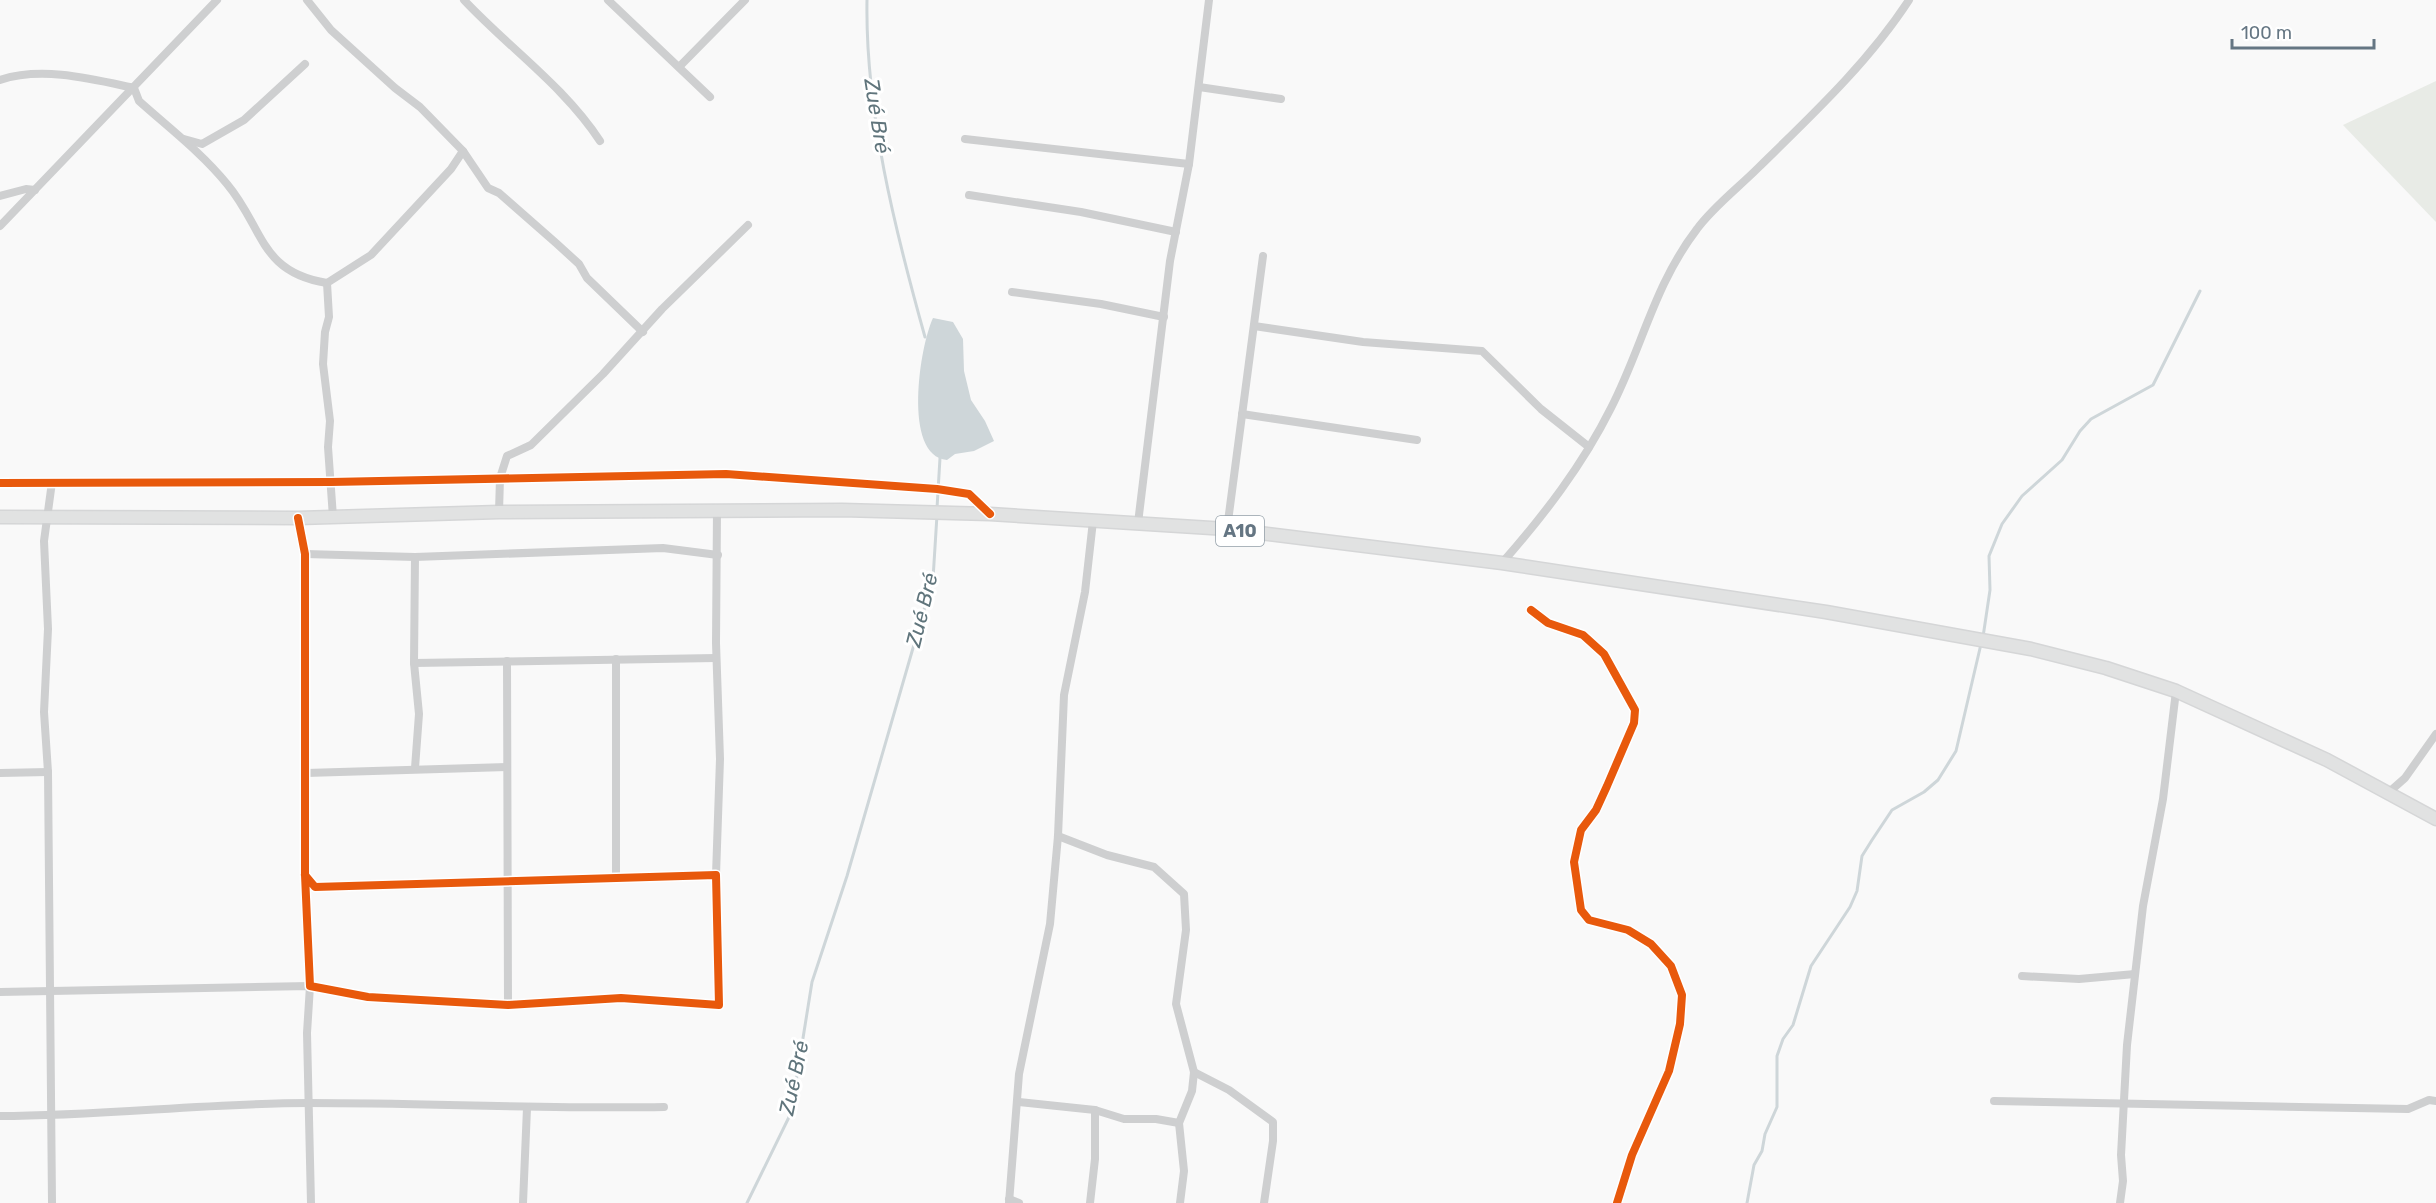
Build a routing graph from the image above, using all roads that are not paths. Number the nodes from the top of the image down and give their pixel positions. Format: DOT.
graph roads {
  1 [pos="217,0"];
  2 [pos="307,0"];
  3 [pos="464,0"];
  4 [pos="608,0"];
  5 [pos="746,0"];
  6 [pos="1209,0"];
  7 [pos="1909,0"];
  8 [pos="305,64"];
  9 [pos="678,67"];
  10 [pos="0,80"];
  11 [pos="1199,87"];
  12 [pos="134,88"];
  13 [pos="710,97"];
  14 [pos="1281,99"];
  15 [pos="177,135"];
  16 [pos="965,139"];
  17 [pos="600,141"];
  18 [pos="463,151"];
  19 [pos="1190,164"];
  20 [pos="34,190"];
  21 [pos="969,195"];
  22 [pos="0,196"];
  23 [pos="748,225"];
  24 [pos="0,226"];
  25 [pos="1176,232"];
  26 [pos="1263,256"];
  27 [pos="327,283"];
  28 [pos="1012,292"];
  29 [pos="1164,318"];
  30 [pos="1254,326"];
  31 [pos="643,332"];
  32 [pos="1242,414"];
  33 [pos="1417,440"];
  34 [pos="1589,447"];
  35 [pos="500,478"];
  36 [pos="52,482"];
  37 [pos="331,482"];
  38 [pos="0,483"];
  39 [pos="717,510"];
  40 [pos="499,512"];
  41 [pos="990,514"];
  42 [pos="0,517"];
  43 [pos="48,517"];
  44 [pos="333,517"];
  45 [pos="298,518"];
  46 [pos="1093,521"];
  47 [pos="1138,523"];
  48 [pos="1227,529"];
  49 [pos="304,554"];
  50 [pos="718,555"];
  51 [pos="415,557"];
  52 [pos="1502,563"];
  53 [pos="1531,610"];
  54 [pos="716,658"];
  55 [pos="616,659"];
  56 [pos="507,661"];
  57 [pos="414,663"];
  58 [pos="2175,691"];
  59 [pos="2436,734"];
  60 [pos="507,767"];
  61 [pos="415,768"];
  62 [pos="48,772"];
  63 [pos="0,773"];
  64 [pos="306,773"];
  65 [pos="2388,793"];
  66 [pos="2436,819"];
  67 [pos="1058,836"];
  68 [pos="306,875"];
  69 [pos="716,875"];
  70 [pos="616,878"];
  71 [pos="507,882"];
  72 [pos="2135,974"];
  73 [pos="2022,976"];
  74 [pos="310,986"];
  75 [pos="50,990"];
  76 [pos="0,992"];
  77 [pos="508,1005"];
  78 [pos="1194,1072"];
  79 [pos="1994,1101"];
  80 [pos="2436,1101"];
  81 [pos="1019,1102"];
  82 [pos="309,1103"];
  83 [pos="2123,1104"];
  84 [pos="664,1107"];
  85 [pos="527,1108"];
  86 [pos="1095,1110"];
  87 [pos="0,1116"];
  88 [pos="52,1116"];
  89 [pos="1179,1123"];
  90 [pos="1009,1201"];
  91 [pos="52,1203"];
  92 [pos="311,1203"];
  93 [pos="523,1203"];
  94 [pos="1019,1203"];
  95 [pos="1090,1203"];
  96 [pos="1180,1203"];
  97 [pos="1264,1203"];
  98 [pos="1617,1203"];
  99 [pos="2120,1203"];
  1 -- 12 [label="street"];
  2 -- 18 [label="street"];
  3 -- 17 [label="street"];
  4 -- 9 [label="street"];
  5 -- 9 [label="street"];
  6 -- 11 [label="street"];
  7 -- 34 [label="street"];
  8 -- 15 [label="street"];
  9 -- 13 [label="street"];
  10 -- 12 [label="street"];
  11 -- 14 [label="street"];
  11 -- 19 [label="street"];
  12 -- 15 [label="street"];
  12 -- 20 [label="street"];
  15 -- 27 [label="street"];
  16 -- 19 [label="street"];
  18 -- 27 [label="street"];
  18 -- 31 [label="street"];
  19 -- 25 [label="street"];
  20 -- 22 [label="street"];
  20 -- 24 [label="street"];
  21 -- 25 [label="street"];
  23 -- 31 [label="street"];
  25 -- 29 [label="street"];
  26 -- 30 [label="street"];
  27 -- 37 [label="street"];
  28 -- 29 [label="street"];
  29 -- 47 [label="street"];
  30 -- 32 [label="street"];
  30 -- 34 [label="street"];
  31 -- 35 [label="street"];
  32 -- 33 [label="street"];
  32 -- 48 [label="street"];
  34 -- 52 [label="street"];
  35 -- 37 [label="street"];
  35 -- 40 [label="street"];
  35 -- 41 [label="street"];
  36 -- 37 [label="street"];
  36 -- 38 [label="street"];
  36 -- 43 [label="street"];
  37 -- 44 [label="street"];
  39 -- 40 [label="main road, A10"];
  39 -- 41 [label="main road, A10"];
  39 -- 50 [label="street"];
  40 -- 44 [label="main road, A10"];
  41 -- 46 [label="main road, A10"];
  42 -- 43 [label="main road, A10"];
  43 -- 45 [label="main road, A10"];
  43 -- 62 [label="street"];
  44 -- 45 [label="main road, A10"];
  45 -- 49 [label="street"];
  46 -- 47 [label="main road, A10"];
  46 -- 67 [label="street"];
  47 -- 48 [label="main road, A10"];
  48 -- 52 [label="main road, A10"];
  49 -- 51 [label="street"];
  49 -- 64 [label="street"];
  50 -- 51 [label="street"];
  50 -- 54 [label="street"];
  51 -- 57 [label="street"];
  52 -- 58 [label="main road, A10"];
  53 -- 98 [label="street"];
  54 -- 55 [label="street"];
  54 -- 69 [label="street"];
  55 -- 56 [label="street"];
  55 -- 70 [label="street"];
  56 -- 57 [label="street"];
  56 -- 60 [label="street"];
  57 -- 61 [label="street"];
  58 -- 65 [label="main road, A10"];
  58 -- 72 [label="street"];
  59 -- 65 [label="street"];
  60 -- 61 [label="street"];
  60 -- 71 [label="street"];
  61 -- 64 [label="street"];
  62 -- 63 [label="street"];
  62 -- 75 [label="street"];
  64 -- 68 [label="street"];
  65 -- 66 [label="main road, A10"];
  67 -- 78 [label="street"];
  67 -- 81 [label="street"];
  68 -- 71 [label="street"];
  68 -- 74 [label="street"];
  69 -- 70 [label="street"];
  69 -- 77 [label="street"];
  70 -- 71 [label="street"];
  71 -- 77 [label="street"];
  72 -- 73 [label="street"];
  72 -- 83 [label="street"];
  74 -- 75 [label="street"];
  74 -- 77 [label="street"];
  74 -- 82 [label="street"];
  75 -- 76 [label="street"];
  75 -- 88 [label="street"];
  78 -- 89 [label="street"];
  78 -- 97 [label="street"];
  79 -- 83 [label="street"];
  80 -- 83 [label="street"];
  81 -- 86 [label="street"];
  81 -- 90 [label="street"];
  82 -- 85 [label="street"];
  82 -- 88 [label="street"];
  82 -- 92 [label="street"];
  83 -- 99 [label="street"];
  84 -- 85 [label="street"];
  85 -- 93 [label="street"];
  86 -- 89 [label="street"];
  86 -- 95 [label="street"];
  87 -- 88 [label="street"];
  88 -- 91 [label="street"];
  89 -- 96 [label="street"];
  90 -- 94 [label="street"];
}
